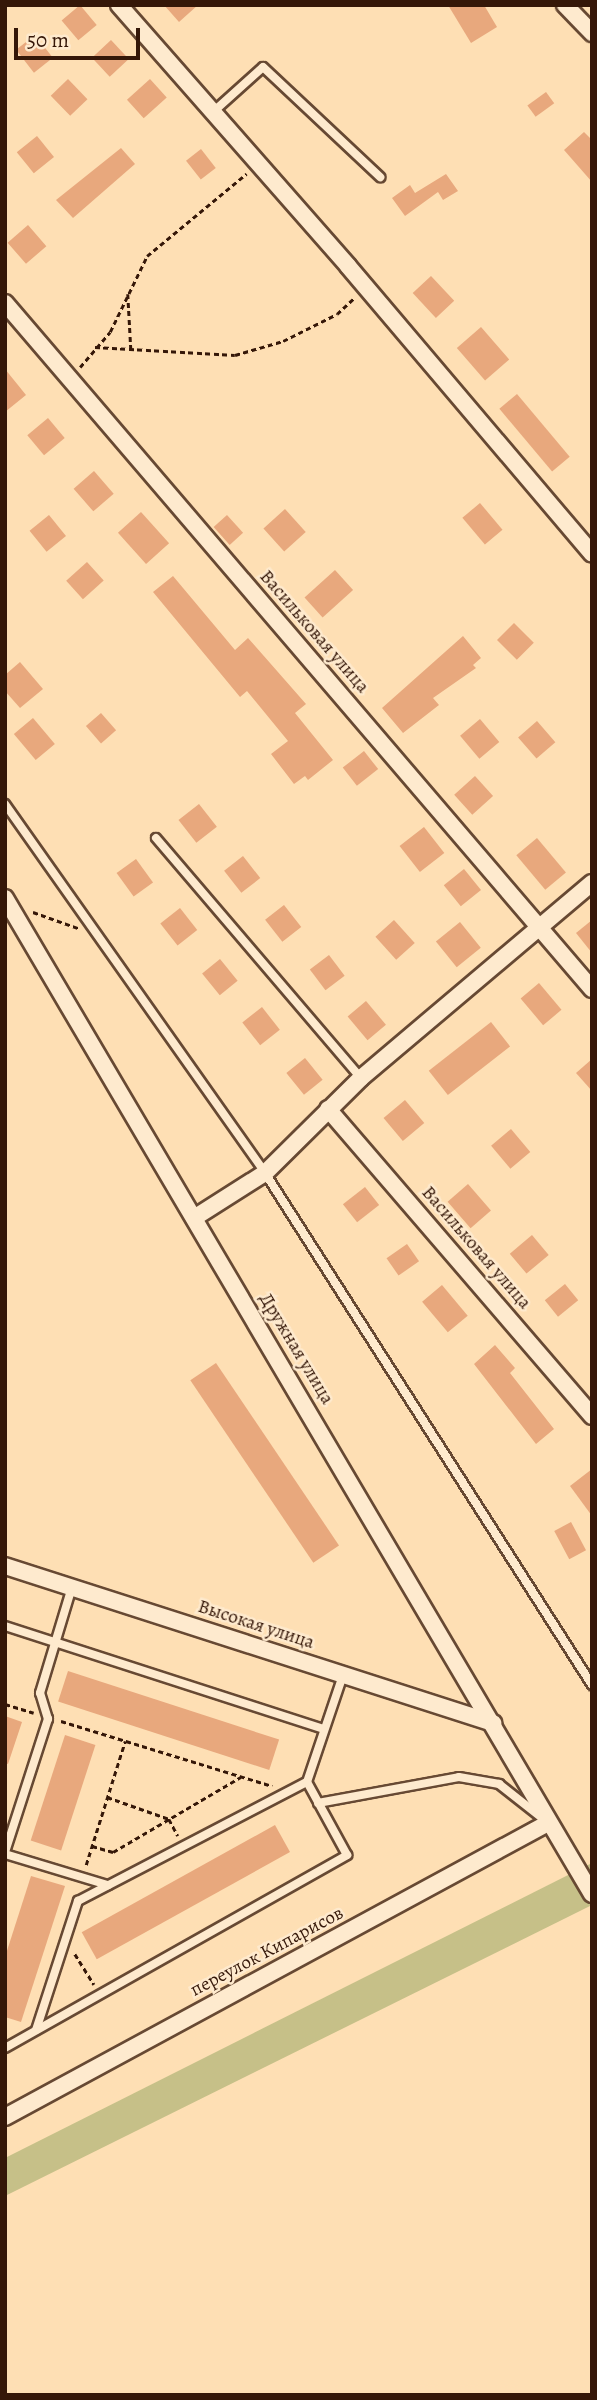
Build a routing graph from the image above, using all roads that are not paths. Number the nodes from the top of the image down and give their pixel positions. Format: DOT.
graph roads {
  1 [pos="119,5"];
  2 [pos="565,5"];
  3 [pos="592,33"];
  4 [pos="213,111"];
  5 [pos="380,177"];
  6 [pos="5,303"];
  7 [pos="592,554"];
  8 [pos="5,804"];
  9 [pos="156,838"];
  10 [pos="592,883"];
  11 [pos="9,905"];
  12 [pos="540,928"];
  13 [pos="592,989"];
  14 [pos="361,1079"];
  15 [pos="328,1109"];
  16 [pos="265,1173"];
  17 [pos="194,1217"];
  18 [pos="592,1416"];
  19 [pos="5,1566"];
  20 [pos="72,1587"];
  21 [pos="5,1626"];
  22 [pos="55,1642"];
  23 [pos="343,1675"];
  24 [pos="592,1685"];
  25 [pos="494,1723"];
  26 [pos="324,1729"];
  27 [pos="307,1782"];
  28 [pos="318,1803"];
  29 [pos="548,1823"];
  30 [pos="5,1853"];
  31 [pos="108,1885"];
  32 [pos="592,1894"];
  33 [pos="36,2031"];
  34 [pos="5,2048"];
  35 [pos="5,2117"];
  1 -- 4 [label="street"];
  2 -- 3 [label="street"];
  4 -- 5 [label="lane"];
  4 -- 7 [label="street"];
  6 -- 12 [label="street, Васильковая улица"];
  8 -- 16 [label="lane"];
  9 -- 14 [label="lane"];
  10 -- 12 [label="street"];
  11 -- 17 [label="street, Дружная улица"];
  12 -- 13 [label="street, Васильковая улица"];
  12 -- 14 [label="street"];
  14 -- 15 [label="street"];
  15 -- 16 [label="street"];
  15 -- 18 [label="street, Васильковая улица"];
  16 -- 17 [label="street"];
  16 -- 24 [label="lane"];
  17 -- 25 [label="street, Дружная улица"];
  19 -- 20 [label="street, Высокая улица"];
  20 -- 22 [label="lane"];
  20 -- 23 [label="street, Высокая улица"];
  21 -- 22 [label="lane"];
  22 -- 26 [label="lane"];
  22 -- 30 [label="lane"];
  23 -- 25 [label="street, Высокая улица"];
  23 -- 26 [label="lane"];
  25 -- 29 [label="street, Дружная улица"];
  26 -- 27 [label="lane"];
  27 -- 28 [label="lane"];
  27 -- 31 [label="lane"];
  28 -- 29 [label="lane"];
  28 -- 33 [label="lane"];
  29 -- 32 [label="street, Дружная улица"];
  29 -- 35 [label="street, переулок Кипарисов"];
  30 -- 31 [label="lane"];
  31 -- 33 [label="lane"];
  33 -- 34 [label="lane"];
}
